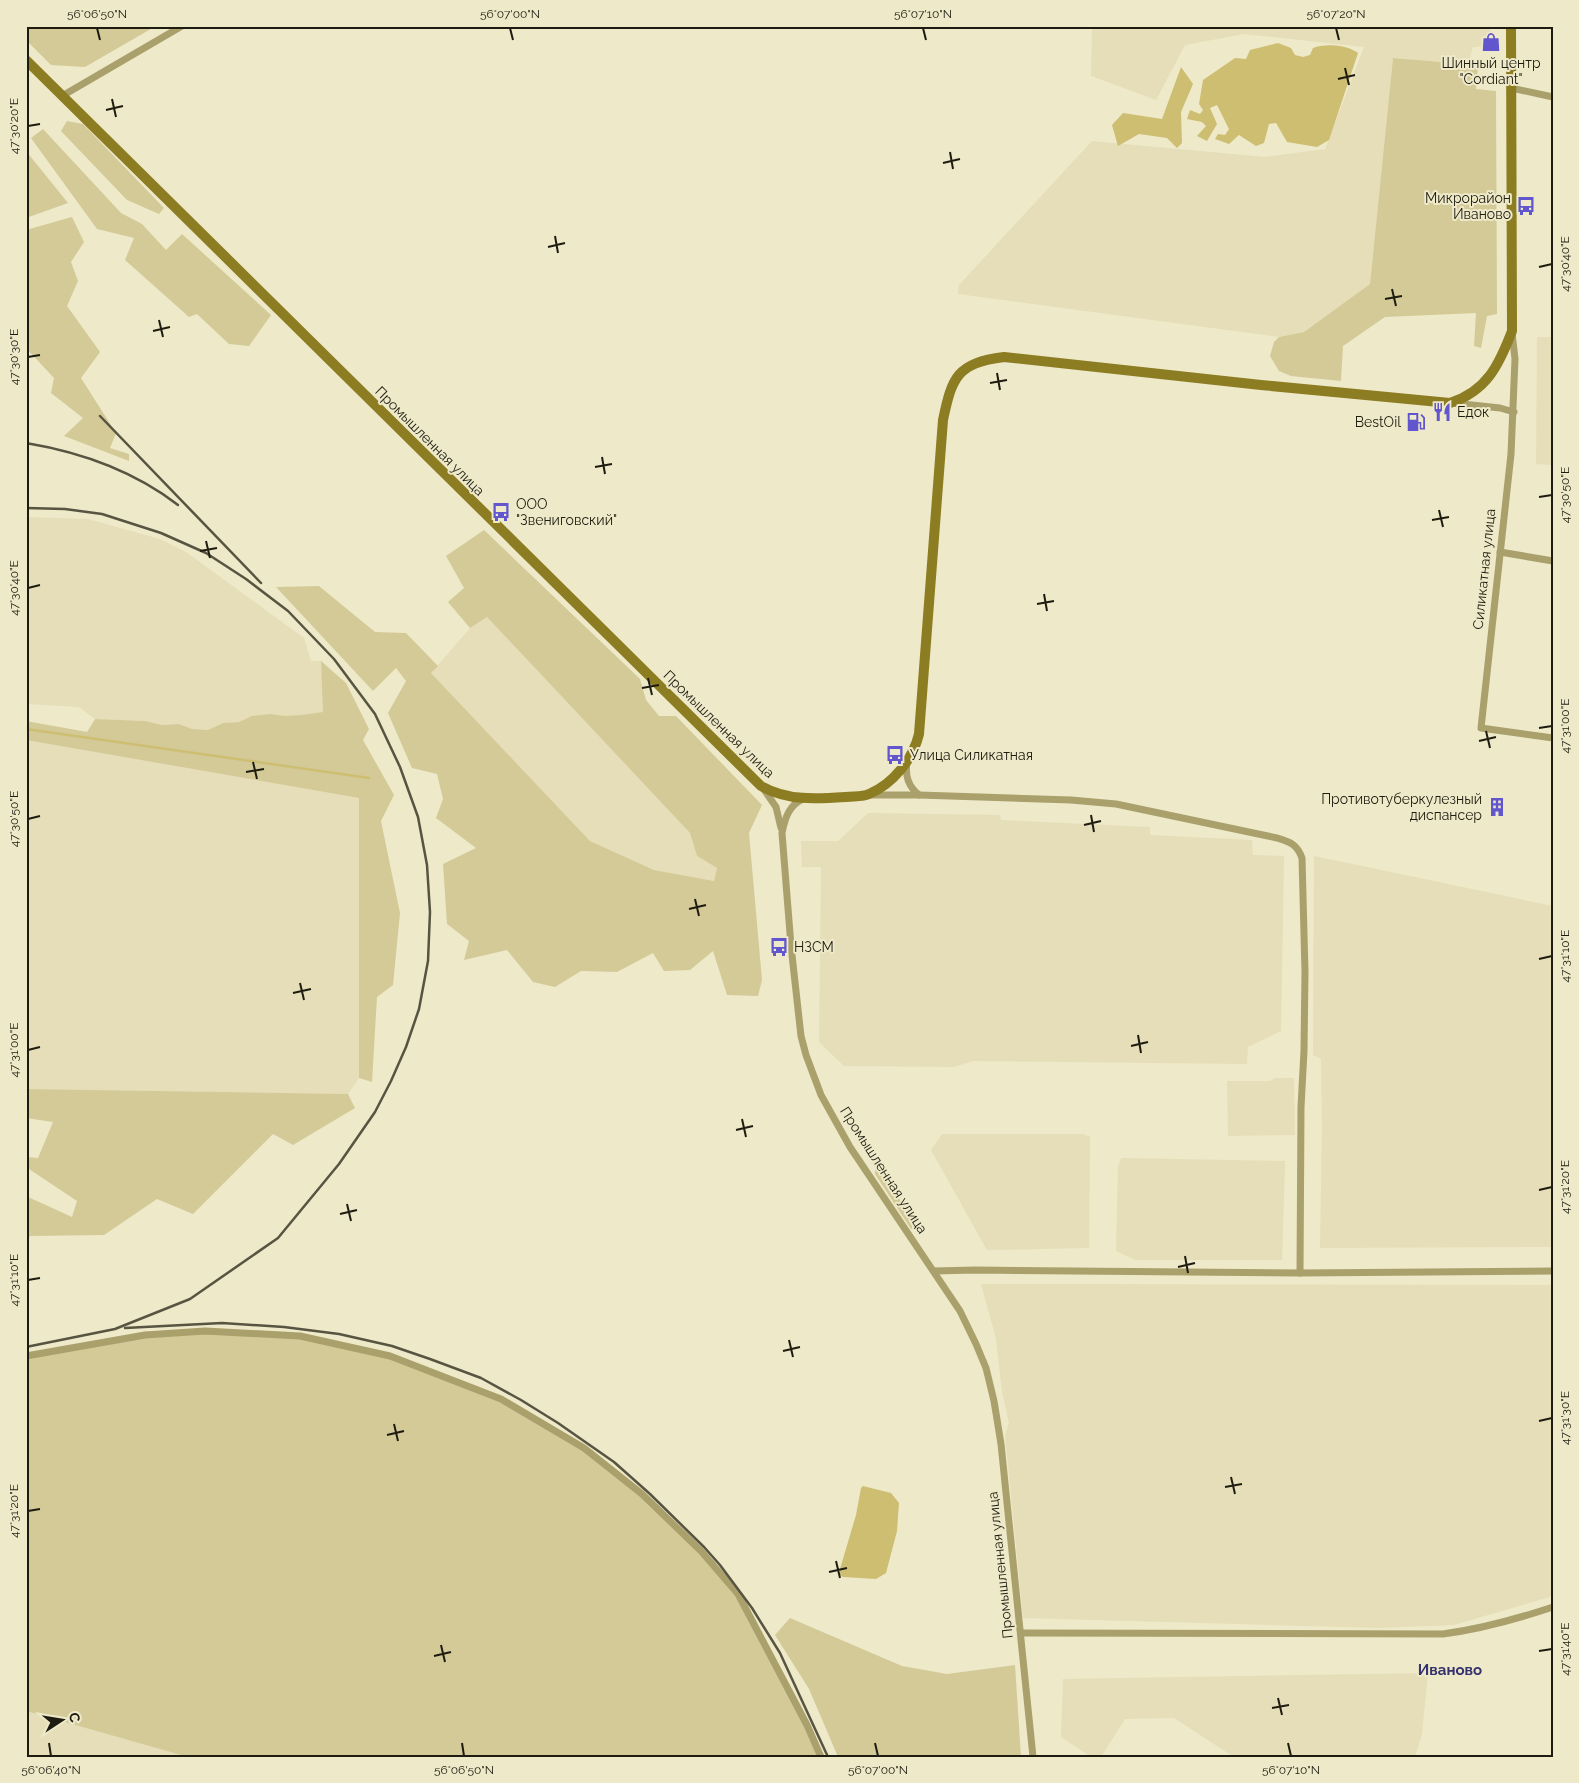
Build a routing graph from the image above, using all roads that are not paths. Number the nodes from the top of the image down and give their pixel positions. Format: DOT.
graph roads {
  1 [pos="182,26"];
  2 [pos="1511,26"];
  3 [pos="26,60"];
  4 [pos="1511,88"];
  5 [pos="62,96"];
  6 [pos="1553,97"];
  7 [pos="1512,331"];
  8 [pos="1450,403"];
  9 [pos="1514,412"];
  10 [pos="1500,552"];
  11 [pos="1553,561"];
  12 [pos="1553,738"];
  13 [pos="907,761"];
  14 [pos="760,786"];
  15 [pos="919,795"];
  16 [pos="867,796"];
  17 [pos="803,799"];
  18 [pos="782,833"];
  19 [pos="934,1271"];
  20 [pos="1553,1271"];
  21 [pos="1300,1273"];
  22 [pos="26,1356"];
  23 [pos="1553,1607"];
  24 [pos="1021,1633"];
  25 [pos="821,1757"];
  26 [pos="1033,1757"];
  1 -- 5 [label="street"];
  2 -- 4 [label="street"];
  3 -- 5 [label="street, Промышленная улица"];
  4 -- 6 [label="street"];
  4 -- 7 [label="street"];
  5 -- 14 [label="street, Промышленная улица"];
  7 -- 8 [label="street"];
  7 -- 9 [label="street, Силикатная улица"];
  8 -- 9 [label="street"];
  8 -- 13 [label="street"];
  9 -- 10 [label="street, Силикатная улица"];
  10 -- 11 [label="street"];
  10 -- 12 [label="street, Силикатная улица"];
  13 -- 15 [label="street"];
  13 -- 16 [label="street"];
  14 -- 17 [label="street, Промышленная улица"];
  14 -- 18 [label="street"];
  15 -- 16 [label="street"];
  15 -- 21 [label="street"];
  16 -- 17 [label="street"];
  17 -- 18 [label="street, Промышленная улица"];
  18 -- 19 [label="street, Промышленная улица"];
  19 -- 21 [label="street"];
  19 -- 24 [label="street, Промышленная улица"];
  20 -- 21 [label="street"];
  22 -- 25 [label="street"];
  23 -- 24 [label="street"];
  24 -- 26 [label="street, Промышленная улица"];
}
